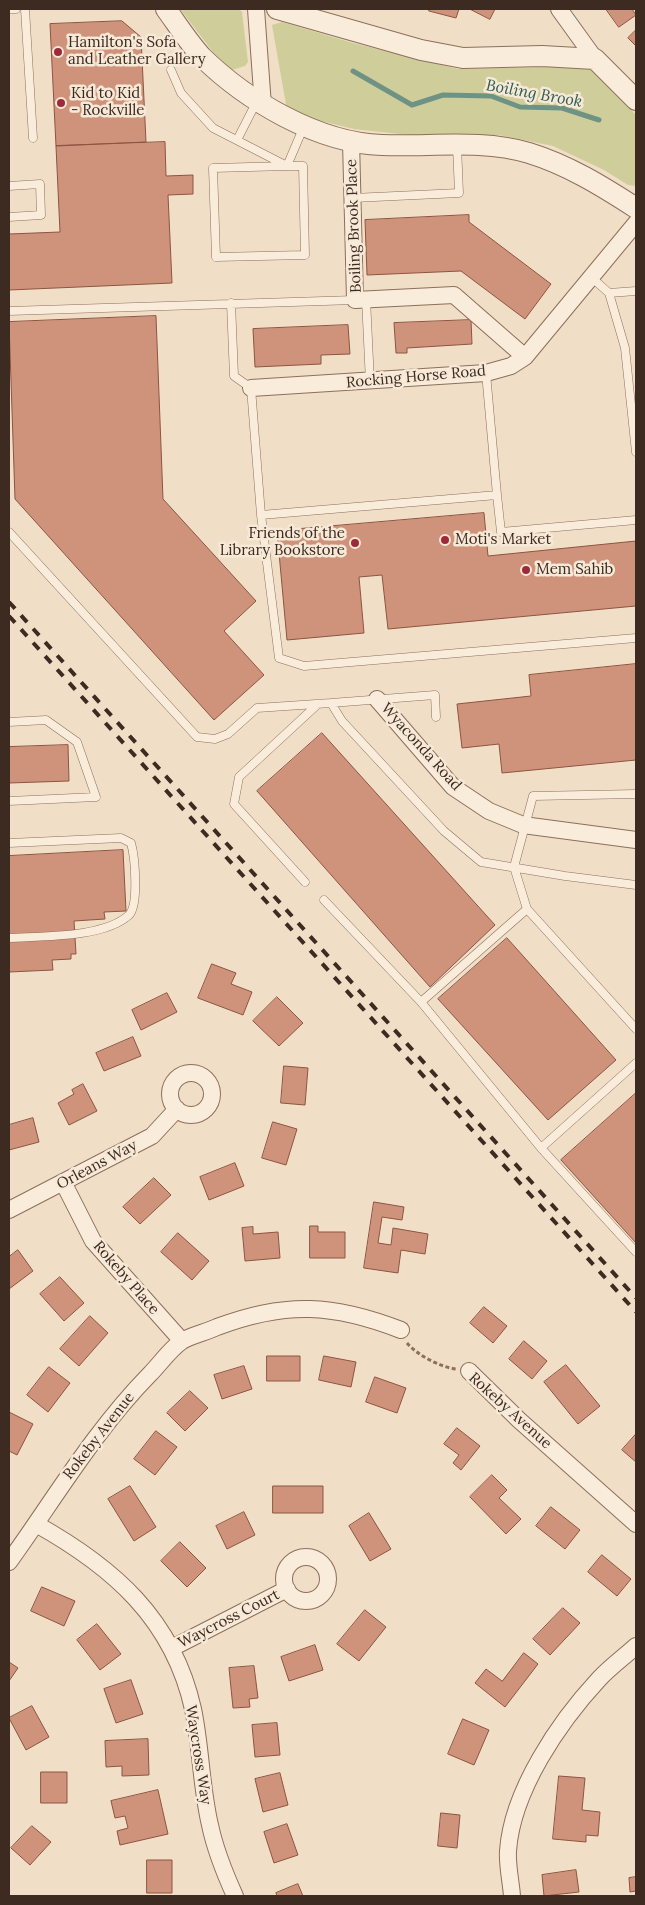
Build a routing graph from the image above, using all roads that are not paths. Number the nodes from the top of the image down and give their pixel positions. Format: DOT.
graph roads {
  1 [pos="9,9"];
  2 [pos="16,9"];
  3 [pos="25,9"];
  4 [pos="166,9"];
  5 [pos="256,9"];
  6 [pos="276,9"];
  7 [pos="559,9"];
  8 [pos="596,59"];
  9 [pos="171,70"];
  10 [pos="636,100"];
  11 [pos="260,103"];
  12 [pos="304,125"];
  13 [pos="32,138"];
  14 [pos="237,140"];
  15 [pos="352,141"];
  16 [pos="457,146"];
  17 [pos="288,166"];
  18 [pos="9,186"];
  19 [pos="353,198"];
  20 [pos="636,208"];
  21 [pos="9,217"];
  22 [pos="636,223"];
  23 [pos="591,277"];
  24 [pos="636,291"];
  25 [pos="609,293"];
  26 [pos="361,300"];
  27 [pos="231,303"];
  28 [pos="9,311"];
  29 [pos="525,357"];
  30 [pos="486,373"];
  31 [pos="370,382"];
  32 [pos="251,388"];
  33 [pos="636,452"];
  34 [pos="497,495"];
  35 [pos="261,515"];
  36 [pos="636,520"];
  37 [pos="9,532"];
  38 [pos="636,638"];
  39 [pos="377,699"];
  40 [pos="331,703"];
  41 [pos="318,704"];
  42 [pos="436,717"];
  43 [pos="9,722"];
  44 [pos="636,794"];
  45 [pos="9,801"];
  46 [pos="523,826"];
  47 [pos="636,840"];
  48 [pos="9,843"];
  49 [pos="514,866"];
  50 [pos="305,882"];
  51 [pos="636,884"];
  52 [pos="324,900"];
  53 [pos="527,910"];
  54 [pos="9,938"];
  55 [pos="421,1002"];
  56 [pos="636,1029"];
  57 [pos="636,1063"];
  58 [pos="177,1109"];
  59 [pos="541,1148"];
  60 [pos="63,1182"];
  61 [pos="9,1210"];
  62 [pos="636,1252"];
  63 [pos="402,1330"];
  64 [pos="182,1341"];
  65 [pos="469,1371"];
  66 [pos="36,1524"];
  67 [pos="636,1524"];
  68 [pos="9,1562"];
  69 [pos="287,1589"];
  70 [pos="636,1646"];
  71 [pos="172,1648"];
  72 [pos="235,1896"];
  73 [pos="512,1896"];
  1 -- 2 [label="lane"];
  3 -- 13 [label="lane"];
  4 -- 11 [label="street"];
  5 -- 11 [label="street"];
  6 -- 8 [label="street"];
  7 -- 8 [label="street"];
  8 -- 10 [label="street"];
  9 -- 14 [label="lane"];
  11 -- 12 [label="street"];
  11 -- 14 [label="lane"];
  12 -- 15 [label="street"];
  12 -- 17 [label="lane"];
  14 -- 17 [label="lane"];
  15 -- 16 [label="street"];
  15 -- 19 [label="street, Boiling Brook Place"];
  16 -- 19 [label="lane"];
  16 -- 20 [label="street"];
  17 -- 17 [label="lane"];
  18 -- 21 [label="lane"];
  19 -- 26 [label="street, Boiling Brook Place"];
  22 -- 23 [label="street, Rocking Horse Road"];
  23 -- 25 [label="lane"];
  23 -- 29 [label="street, Rocking Horse Road"];
  24 -- 25 [label="lane"];
  25 -- 33 [label="lane"];
  26 -- 27 [label="lane"];
  26 -- 29 [label="street, Boiling Brook Place"];
  26 -- 31 [label="lane"];
  27 -- 28 [label="lane"];
  27 -- 32 [label="lane"];
  29 -- 30 [label="street, Rocking Horse Road"];
  30 -- 31 [label="street, Rocking Horse Road"];
  30 -- 34 [label="lane"];
  31 -- 32 [label="street, Rocking Horse Road"];
  32 -- 35 [label="lane"];
  34 -- 35 [label="lane"];
  34 -- 36 [label="lane"];
  35 -- 38 [label="lane"];
  37 -- 41 [label="lane"];
  39 -- 40 [label="lane"];
  39 -- 42 [label="lane"];
  39 -- 46 [label="street, Wyaconda Road"];
  40 -- 41 [label="lane"];
  40 -- 49 [label="lane"];
  41 -- 50 [label="lane"];
  43 -- 45 [label="lane"];
  44 -- 46 [label="lane"];
  46 -- 47 [label="street, Wyaconda Road"];
  46 -- 49 [label="lane"];
  48 -- 54 [label="lane"];
  49 -- 51 [label="lane"];
  49 -- 53 [label="lane"];
  52 -- 55 [label="lane"];
  53 -- 55 [label="lane"];
  53 -- 56 [label="lane"];
  55 -- 59 [label="lane"];
  57 -- 59 [label="lane"];
  58 -- 60 [label="street, Orleans Way"];
  59 -- 62 [label="lane"];
  60 -- 61 [label="street, Orleans Way"];
  60 -- 64 [label="street, Rokeby Place"];
  63 -- 64 [label="street, Rokeby Avenue"];
  64 -- 66 [label="street, Rokeby Avenue"];
  65 -- 67 [label="street, Rokeby Avenue"];
  66 -- 68 [label="street, Rokeby Avenue"];
  66 -- 71 [label="street, Waycross Way"];
  69 -- 71 [label="street, Waycross Court"];
  70 -- 73 [label="street"];
  71 -- 72 [label="street, Waycross Way"];
}
